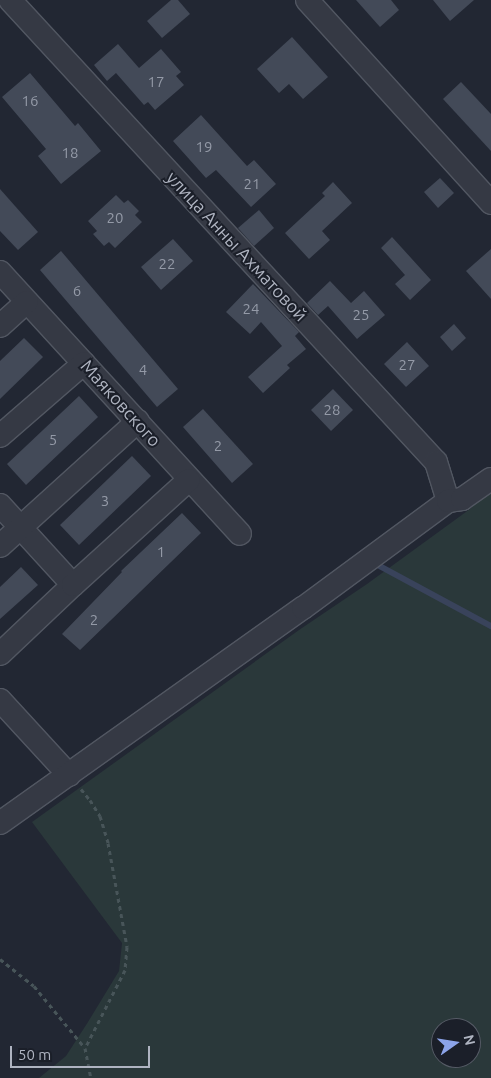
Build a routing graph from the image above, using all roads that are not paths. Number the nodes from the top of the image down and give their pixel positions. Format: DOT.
graph roads {
  1 [pos="10,0"];
  2 [pos="307,0"];
  3 [pos="491,203"];
  4 [pos="0,272"];
  5 [pos="28,302"];
  6 [pos="0,326"];
  7 [pos="84,362"];
  8 [pos="138,420"];
  9 [pos="0,436"];
  10 [pos="491,479"];
  11 [pos="189,480"];
  12 [pos="448,501"];
  13 [pos="0,505"];
  14 [pos="20,527"];
  15 [pos="240,534"];
  16 [pos="0,546"];
  17 [pos="72,585"];
  18 [pos="0,654"];
  19 [pos="0,700"];
  20 [pos="69,775"];
  21 [pos="0,823"];
  1 -- 12 [label="street, улица Анны Ахматовой"];
  2 -- 3 [label="street"];
  4 -- 5 [label="street, Маяковского"];
  5 -- 6 [label="street"];
  5 -- 7 [label="street, Маяковского"];
  7 -- 8 [label="street, Маяковского"];
  7 -- 9 [label="street"];
  8 -- 11 [label="street, Маяковского"];
  8 -- 14 [label="street"];
  10 -- 12 [label="street"];
  11 -- 15 [label="street, Маяковского"];
  11 -- 17 [label="street"];
  12 -- 20 [label="street"];
  13 -- 14 [label="street"];
  14 -- 16 [label="street"];
  14 -- 17 [label="street"];
  17 -- 18 [label="street"];
  19 -- 20 [label="street"];
  20 -- 21 [label="street"];
}
